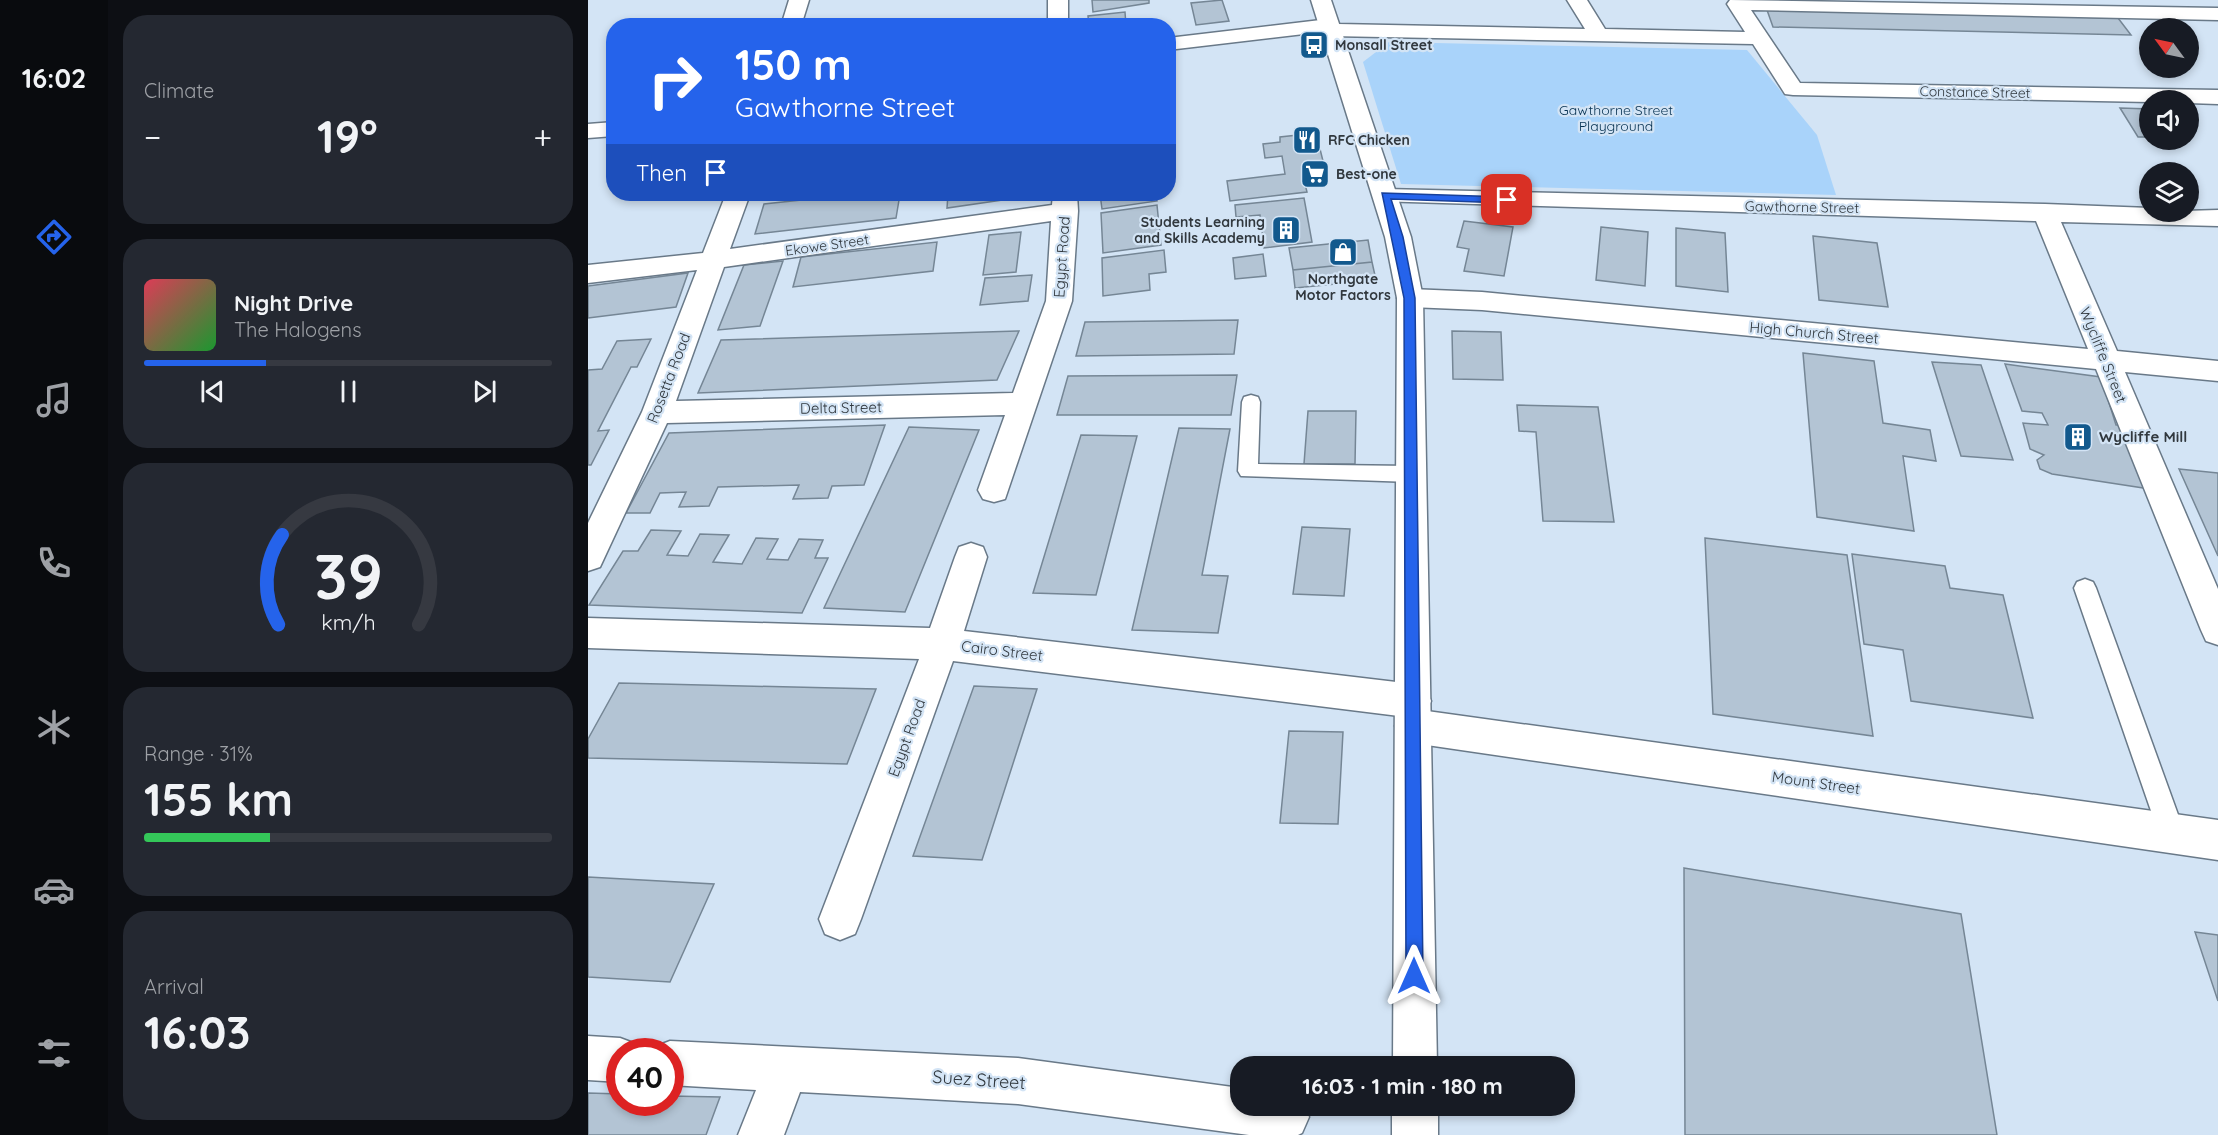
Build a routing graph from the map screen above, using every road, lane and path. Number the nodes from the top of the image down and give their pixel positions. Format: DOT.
graph roads {
  1 [pos="799,0"];
  2 [pos="1058,0"];
  3 [pos="1578,0"];
  4 [pos="2218,14"];
  5 [pos="793,18"];
  6 [pos="1058,18"];
  7 [pos="1327,19"];
  8 [pos="1598,34"];
  9 [pos="1760,38"];
  10 [pos="1176,43"];
  11 [pos="2218,97"];
  12 [pos="606,130"];
  13 [pos="588,132"];
  14 [pos="1385,196"];
  15 [pos="735,201"];
  16 [pos="1065,202"];
  17 [pos="2045,212"];
  18 [pos="2218,218"];
  19 [pos="714,261"];
  20 [pos="588,274"];
  21 [pos="1410,298"];
  22 [pos="2105,361"];
  23 [pos="2218,370"];
  24 [pos="1251,402"];
  25 [pos="1024,404"];
  26 [pos="657,412"];
  27 [pos="1411,474"];
  28 [pos="994,490"];
  29 [pos="588,557"];
  30 [pos="971,557"];
  31 [pos="2085,588"];
  32 [pos="2218,630"];
  33 [pos="588,633"];
  34 [pos="942,644"];
  35 [pos="1413,713"];
  36 [pos="2172,834"];
  37 [pos="2218,840"];
  38 [pos="840,919"];
  39 [pos="1415,1056"];
  40 [pos="588,1058"];
  41 [pos="606,1059"];
  42 [pos="684,1064"];
  43 [pos="786,1070"];
  44 [pos="1415,1116"];
  45 [pos="1286,1118"];
  46 [pos="761,1135"];
  47 [pos="1415,1135"];
  1 -- 5 [label="street"];
  2 -- 6 [label="street"];
  3 -- 8 [label="street"];
  4 -- 9 [label="street"];
  7 -- 8 [label="street"];
  7 -- 10 [label="street"];
  7 -- 14 [label="street"];
  8 -- 9 [label="street"];
  9 -- 11 [label="street, Constance Street"];
  12 -- 13 [label="street"];
  14 -- 17 [label="street, Gawthorne Street"];
  14 -- 21 [label="street"];
  15 -- 19 [label="street, Rosetta Road"];
  16 -- 19 [label="street, Ekowe Street"];
  16 -- 25 [label="street, Egypt Road"];
  17 -- 18 [label="street, Gawthorne Street"];
  17 -- 22 [label="street, Wycliffe Street"];
  19 -- 20 [label="street, Ekowe Street"];
  19 -- 26 [label="street, Rosetta Road"];
  21 -- 22 [label="street, High Church Street"];
  21 -- 27 [label="street"];
  22 -- 23 [label="street, High Church Street"];
  22 -- 32 [label="street, Wycliffe Street"];
  24 -- 27 [label="lane"];
  25 -- 26 [label="street, Delta Street"];
  25 -- 28 [label="street, Egypt Road"];
  26 -- 29 [label="street, Rosetta Road"];
  27 -- 35 [label="street"];
  30 -- 34 [label="street, Egypt Road"];
  31 -- 36 [label="lane"];
  33 -- 34 [label="street, Cairo Street"];
  34 -- 35 [label="street, Cairo Street"];
  34 -- 38 [label="street, Egypt Road"];
  35 -- 36 [label="street, Mount Street"];
  35 -- 39 [label="street"];
  36 -- 37 [label="street, Mount Street"];
  40 -- 41 [label="street"];
  42 -- 43 [label="street, Suez Street"];
  43 -- 45 [label="street, Suez Street"];
  43 -- 46 [label="street"];
  44 -- 47 [label="street"];
}
